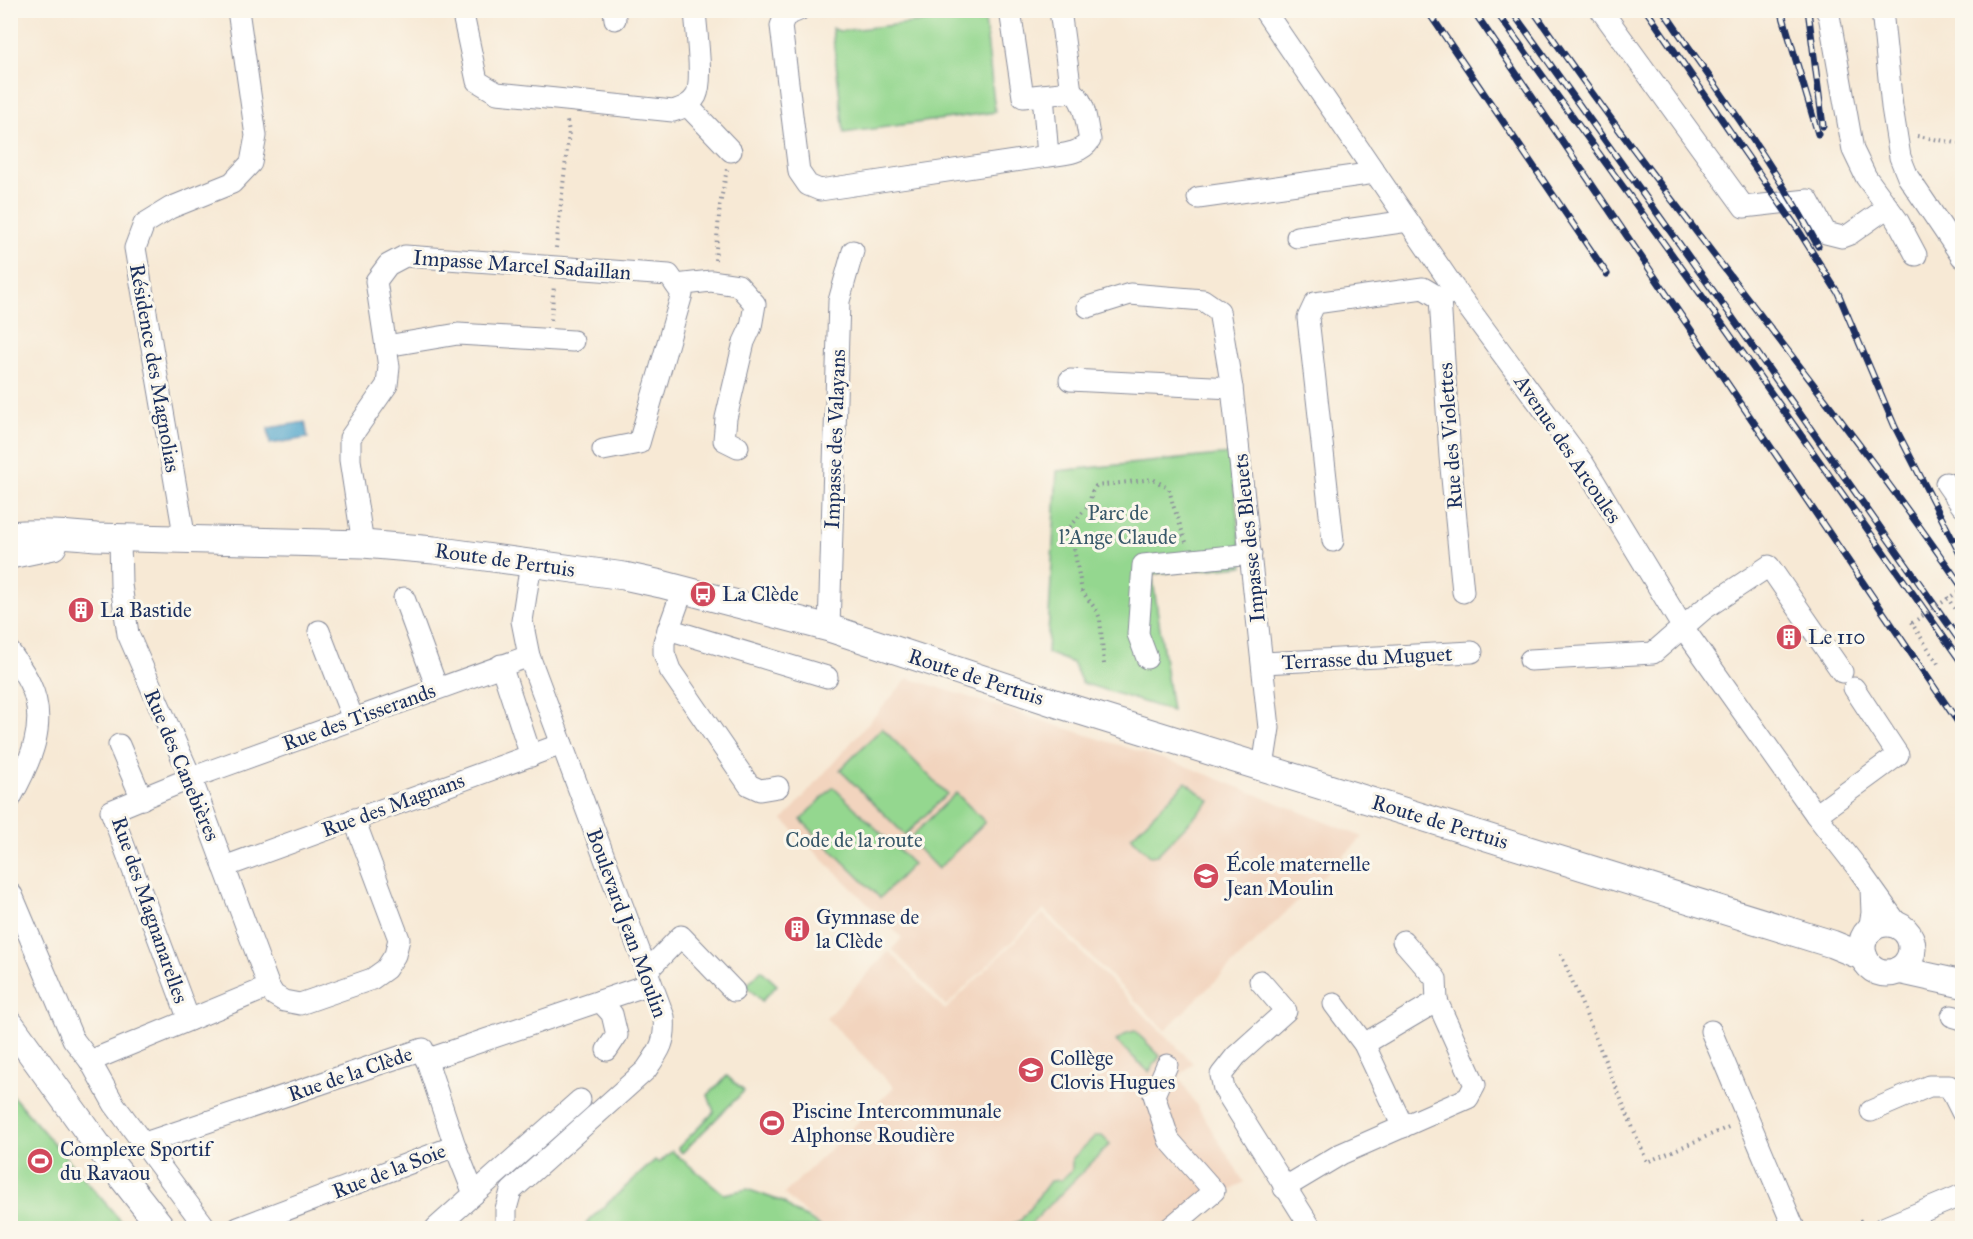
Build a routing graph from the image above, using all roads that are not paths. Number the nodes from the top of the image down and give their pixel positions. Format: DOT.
graph roads {
  1 [pos="238,10"];
  2 [pos="462,10"];
  3 [pos="695,10"];
  4 [pos="799,10"];
  5 [pos="1010,10"];
  6 [pos="1060,10"];
  7 [pos="1264,10"];
  8 [pos="1601,10"];
  9 [pos="1826,10"];
  10 [pos="1882,10"];
  11 [pos="1071,92"];
  12 [pos="1042,95"];
  13 [pos="688,106"];
  14 [pos="731,151"];
  15 [pos="1048,156"];
  16 [pos="1375,174"];
  17 [pos="1198,198"];
  18 [pos="1888,207"];
  19 [pos="1408,221"];
  20 [pos="1297,237"];
  21 [pos="853,250"];
  22 [pos="1916,255"];
  23 [pos="1962,257"];
  24 [pos="676,285"];
  25 [pos="1448,294"];
  26 [pos="1088,308"];
  27 [pos="573,341"];
  28 [pos="386,346"];
  29 [pos="1070,380"];
  30 [pos="1232,388"];
  31 [pos="738,447"];
  32 [pos="603,450"];
  33 [pos="1946,483"];
  34 [pos="1962,506"];
  35 [pos="10,535"];
  36 [pos="108,538"];
  37 [pos="185,540"];
  38 [pos="1333,541"];
  39 [pos="363,544"];
  40 [pos="1251,554"];
  41 [pos="10,555"];
  42 [pos="531,563"];
  43 [pos="683,589"];
  44 [pos="1463,592"];
  45 [pos="404,598"];
  46 [pos="1682,626"];
  47 [pos="829,628"];
  48 [pos="668,630"];
  49 [pos="319,631"];
  50 [pos="10,652"];
  51 [pos="1472,652"];
  52 [pos="528,656"];
  53 [pos="1147,658"];
  54 [pos="1530,660"];
  55 [pos="1263,663"];
  56 [pos="501,665"];
  57 [pos="828,677"];
  58 [pos="437,688"];
  59 [pos="352,719"];
  60 [pos="562,744"];
  61 [pos="119,745"];
  62 [pos="531,756"];
  63 [pos="1263,767"];
  64 [pos="191,778"];
  65 [pos="778,787"];
  66 [pos="10,798"];
  67 [pos="142,799"];
  68 [pos="1816,815"];
  69 [pos="354,819"];
  70 [pos="224,867"];
  71 [pos="1871,888"];
  72 [pos="12,895"];
  73 [pos="1906,935"];
  74 [pos="1867,940"];
  75 [pos="1403,941"];
  76 [pos="1899,969"];
  77 [pos="1962,973"];
  78 [pos="648,978"];
  79 [pos="1260,981"];
  80 [pos="1962,984"];
  81 [pos="269,987"];
  82 [pos="734,991"];
  83 [pos="600,1000"];
  84 [pos="1437,1001"];
  85 [pos="1334,1004"];
  86 [pos="189,1020"];
  87 [pos="10,1024"];
  88 [pos="1711,1032"];
  89 [pos="1364,1044"];
  90 [pos="607,1050"];
  91 [pos="426,1060"];
  92 [pos="90,1061"];
  93 [pos="1167,1065"];
  94 [pos="579,1100"];
  95 [pos="1871,1111"];
  96 [pos="1962,1112"];
  97 [pos="1403,1127"];
  98 [pos="145,1143"];
  99 [pos="455,1146"];
  100 [pos="1284,1188"];
  101 [pos="474,1194"];
  102 [pos="1962,1195"];
  103 [pos="162,1228"];
  104 [pos="206,1228"];
  105 [pos="238,1228"];
  106 [pos="436,1228"];
  107 [pos="506,1228"];
  108 [pos="1170,1228"];
  109 [pos="1311,1228"];
  110 [pos="1794,1228"];
  111 [pos="1883,1228"];
  1 -- 37 [label="street, Résidence des Magnolias"];
  2 -- 13 [label="street"];
  3 -- 13 [label="street"];
  4 -- 15 [label="street"];
  5 -- 12 [label="street"];
  6 -- 11 [label="street"];
  7 -- 16 [label="street, Avenue des Arcoules"];
  8 -- 18 [label="street"];
  9 -- 18 [label="street"];
  10 -- 23 [label="street"];
  11 -- 12 [label="street"];
  11 -- 15 [label="street"];
  12 -- 15 [label="street"];
  13 -- 14 [label="street"];
  16 -- 17 [label="street"];
  16 -- 19 [label="street, Avenue des Arcoules"];
  18 -- 22 [label="street"];
  19 -- 20 [label="street"];
  19 -- 25 [label="street, Avenue des Arcoules"];
  21 -- 47 [label="street, Impasse des Valayans"];
  24 -- 28 [label="street, Impasse Marcel Sadaillan"];
  24 -- 31 [label="street"];
  24 -- 32 [label="street"];
  25 -- 38 [label="street"];
  25 -- 44 [label="street, Rue des Violettes"];
  25 -- 46 [label="street, Avenue des Arcoules"];
  26 -- 30 [label="street, Impasse des Bleuets"];
  27 -- 28 [label="street"];
  28 -- 39 [label="street, Impasse Marcel Sadaillan"];
  29 -- 30 [label="street"];
  30 -- 40 [label="street, Impasse des Bleuets"];
  33 -- 34 [label="street"];
  35 -- 36 [label="main road, Route de Pertuis"];
  36 -- 37 [label="main road, Route de Pertuis"];
  36 -- 41 [label="main road, Route de Pertuis"];
  36 -- 64 [label="street, Rue des Canebières"];
  37 -- 39 [label="main road, Route de Pertuis"];
  39 -- 42 [label="main road, Route de Pertuis"];
  40 -- 53 [label="street"];
  40 -- 55 [label="street, Impasse des Bleuets"];
  42 -- 43 [label="main road, Route de Pertuis"];
  42 -- 52 [label="street, Boulevard Jean Moulin"];
  43 -- 47 [label="main road, Route de Pertuis"];
  43 -- 48 [label="street"];
  45 -- 58 [label="street"];
  46 -- 54 [label="street"];
  46 -- 68 [label="street, Avenue des Arcoules"];
  46 -- 68 [label="street"];
  47 -- 63 [label="main road, Route de Pertuis"];
  48 -- 57 [label="street"];
  48 -- 65 [label="street"];
  49 -- 59 [label="street"];
  50 -- 66 [label="street"];
  51 -- 55 [label="street, Terrasse du Muguet"];
  52 -- 56 [label="street, Rue des Tisserands"];
  52 -- 60 [label="street, Boulevard Jean Moulin"];
  55 -- 63 [label="street, Impasse des Bleuets"];
  56 -- 58 [label="street, Rue des Tisserands"];
  56 -- 62 [label="street"];
  58 -- 59 [label="street, Rue des Tisserands"];
  59 -- 64 [label="street, Rue des Tisserands"];
  60 -- 62 [label="street, Rue des Magnans"];
  60 -- 78 [label="street, Boulevard Jean Moulin"];
  61 -- 67 [label="street"];
  62 -- 69 [label="street, Rue des Magnans"];
  63 -- 74 [label="main road, Route de Pertuis"];
  64 -- 67 [label="street, Rue des Magnanarelles"];
  64 -- 70 [label="street, Rue des Canebières"];
  67 -- 86 [label="street, Rue des Magnanarelles"];
  68 -- 71 [label="street, Avenue des Arcoules"];
  69 -- 70 [label="street, Rue des Magnans"];
  69 -- 81 [label="street"];
  70 -- 81 [label="street, Rue des Canebières"];
  71 -- 73 [label="street, Avenue des Arcoules"];
  71 -- 74 [label="street"];
  72 -- 92 [label="street"];
  73 -- 74 [label="main road"];
  73 -- 76 [label="main road"];
  73 -- 77 [label="main road"];
  74 -- 76 [label="main road"];
  75 -- 84 [label="street"];
  76 -- 80 [label="main road"];
  78 -- 82 [label="street"];
  78 -- 83 [label="street, Rue de la Clède"];
  78 -- 107 [label="street, Boulevard Jean Moulin"];
  79 -- 100 [label="street"];
  81 -- 86 [label="street"];
  83 -- 90 [label="street"];
  83 -- 91 [label="street, Rue de la Clède"];
  84 -- 89 [label="street"];
  84 -- 97 [label="street"];
  85 -- 89 [label="street"];
  86 -- 92 [label="street"];
  87 -- 103 [label="main road"];
  88 -- 110 [label="street"];
  89 -- 97 [label="street"];
  91 -- 98 [label="street, Rue de la Clède"];
  91 -- 99 [label="street, Rue de la Soie"];
  92 -- 98 [label="street"];
  93 -- 108 [label="street"];
  94 -- 101 [label="street"];
  95 -- 96 [label="street"];
  97 -- 100 [label="street"];
  98 -- 104 [label="street"];
  99 -- 101 [label="street"];
  99 -- 105 [label="street, Rue de la Soie"];
  100 -- 109 [label="street"];
  101 -- 106 [label="street"];
  102 -- 111 [label="street"];
}
